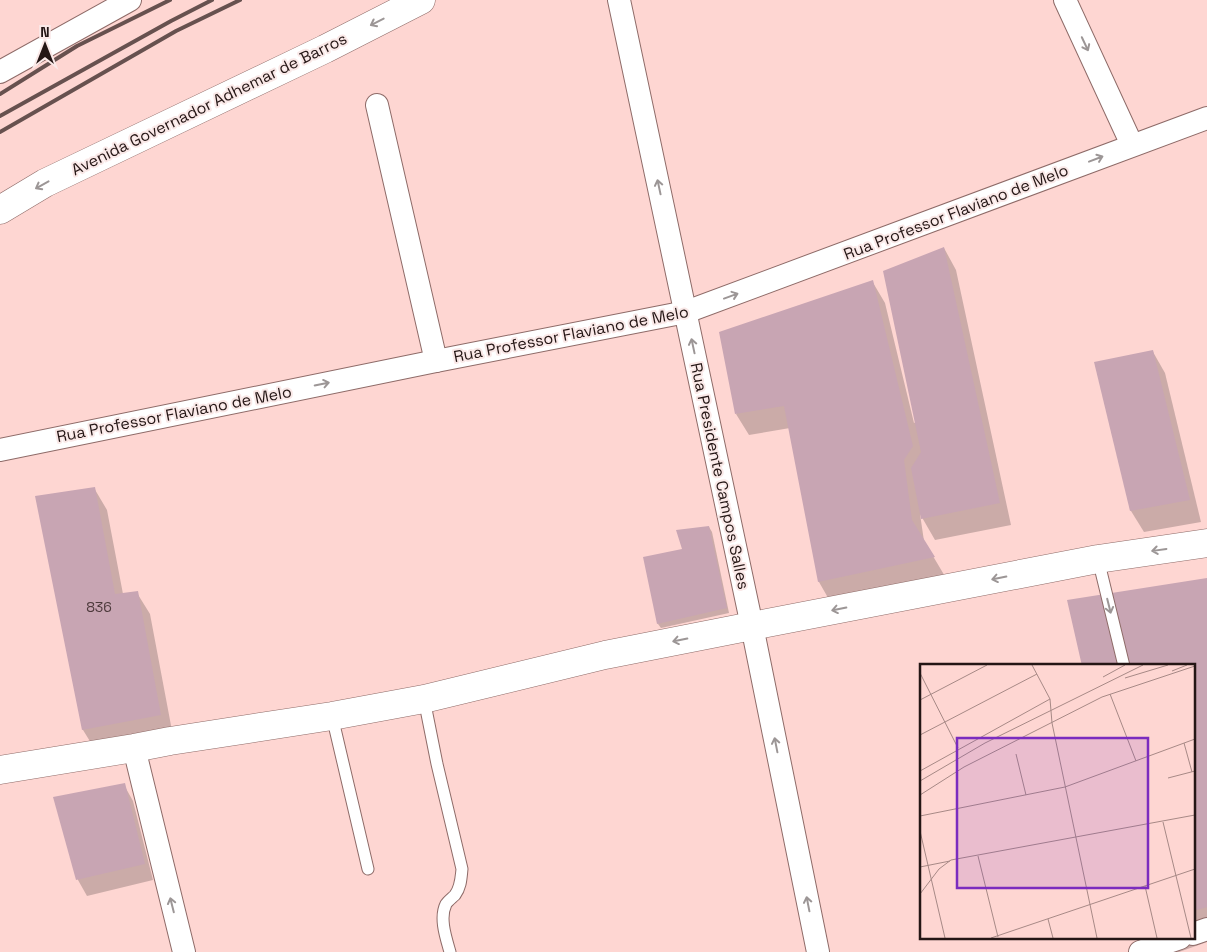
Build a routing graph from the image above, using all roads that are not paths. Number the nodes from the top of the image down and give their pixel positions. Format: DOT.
graph roads {
  1 [pos="130,0"];
  2 [pos="420,0"];
  3 [pos="619,0"];
  4 [pos="1065,0"];
  5 [pos="3,62"];
  6 [pos="377,105"];
  7 [pos="1207,118"];
  8 [pos="1132,145"];
  9 [pos="0,210"];
  10 [pos="686,312"];
  11 [pos="436,361"];
  12 [pos="0,450"];
  13 [pos="1207,543"];
  14 [pos="1098,559"];
  15 [pos="752,626"];
  16 [pos="1124,664"];
  17 [pos="424,699"];
  18 [pos="332,716"];
  19 [pos="134,748"];
  20 [pos="0,770"];
  21 [pos="368,868"];
  22 [pos="1207,929"];
  23 [pos="1194,934"];
  24 [pos="1174,940"];
  25 [pos="184,952"];
  26 [pos="450,952"];
  27 [pos="818,952"];
  28 [pos="1140,952"];
  1 -- 5 [label="street"];
  2 -- 9 [label="main road, Avenida Governador Adhemar de Barros, one-way"];
  10 -- 3 [label="street, Rua Presidente Campos Salles, one-way"];
  4 -- 8 [label="street, one-way"];
  6 -- 11 [label="street"];
  7 -- 8 [label="street, Rua Professor Flaviano de Melo"];
  10 -- 8 [label="street, Rua Professor Flaviano de Melo, one-way"];
  10 -- 11 [label="street, Rua Professor Flaviano de Melo"];
  15 -- 10 [label="street, Rua Presidente Campos Salles, one-way"];
  12 -- 11 [label="street, Rua Professor Flaviano de Melo, one-way"];
  13 -- 14 [label="main road, one-way"];
  14 -- 15 [label="main road, one-way"];
  14 -- 16 [label="lane, one-way"];
  15 -- 17 [label="main road, one-way"];
  27 -- 15 [label="street, Rua Presidente Campos Salles, one-way"];
  17 -- 18 [label="main road"];
  17 -- 26 [label="lane"];
  18 -- 19 [label="main road"];
  18 -- 21 [label="lane"];
  19 -- 20 [label="main road"];
  25 -- 19 [label="street, one-way"];
  22 -- 23 [label="street"];
  24 -- 28 [label="street"];
}
